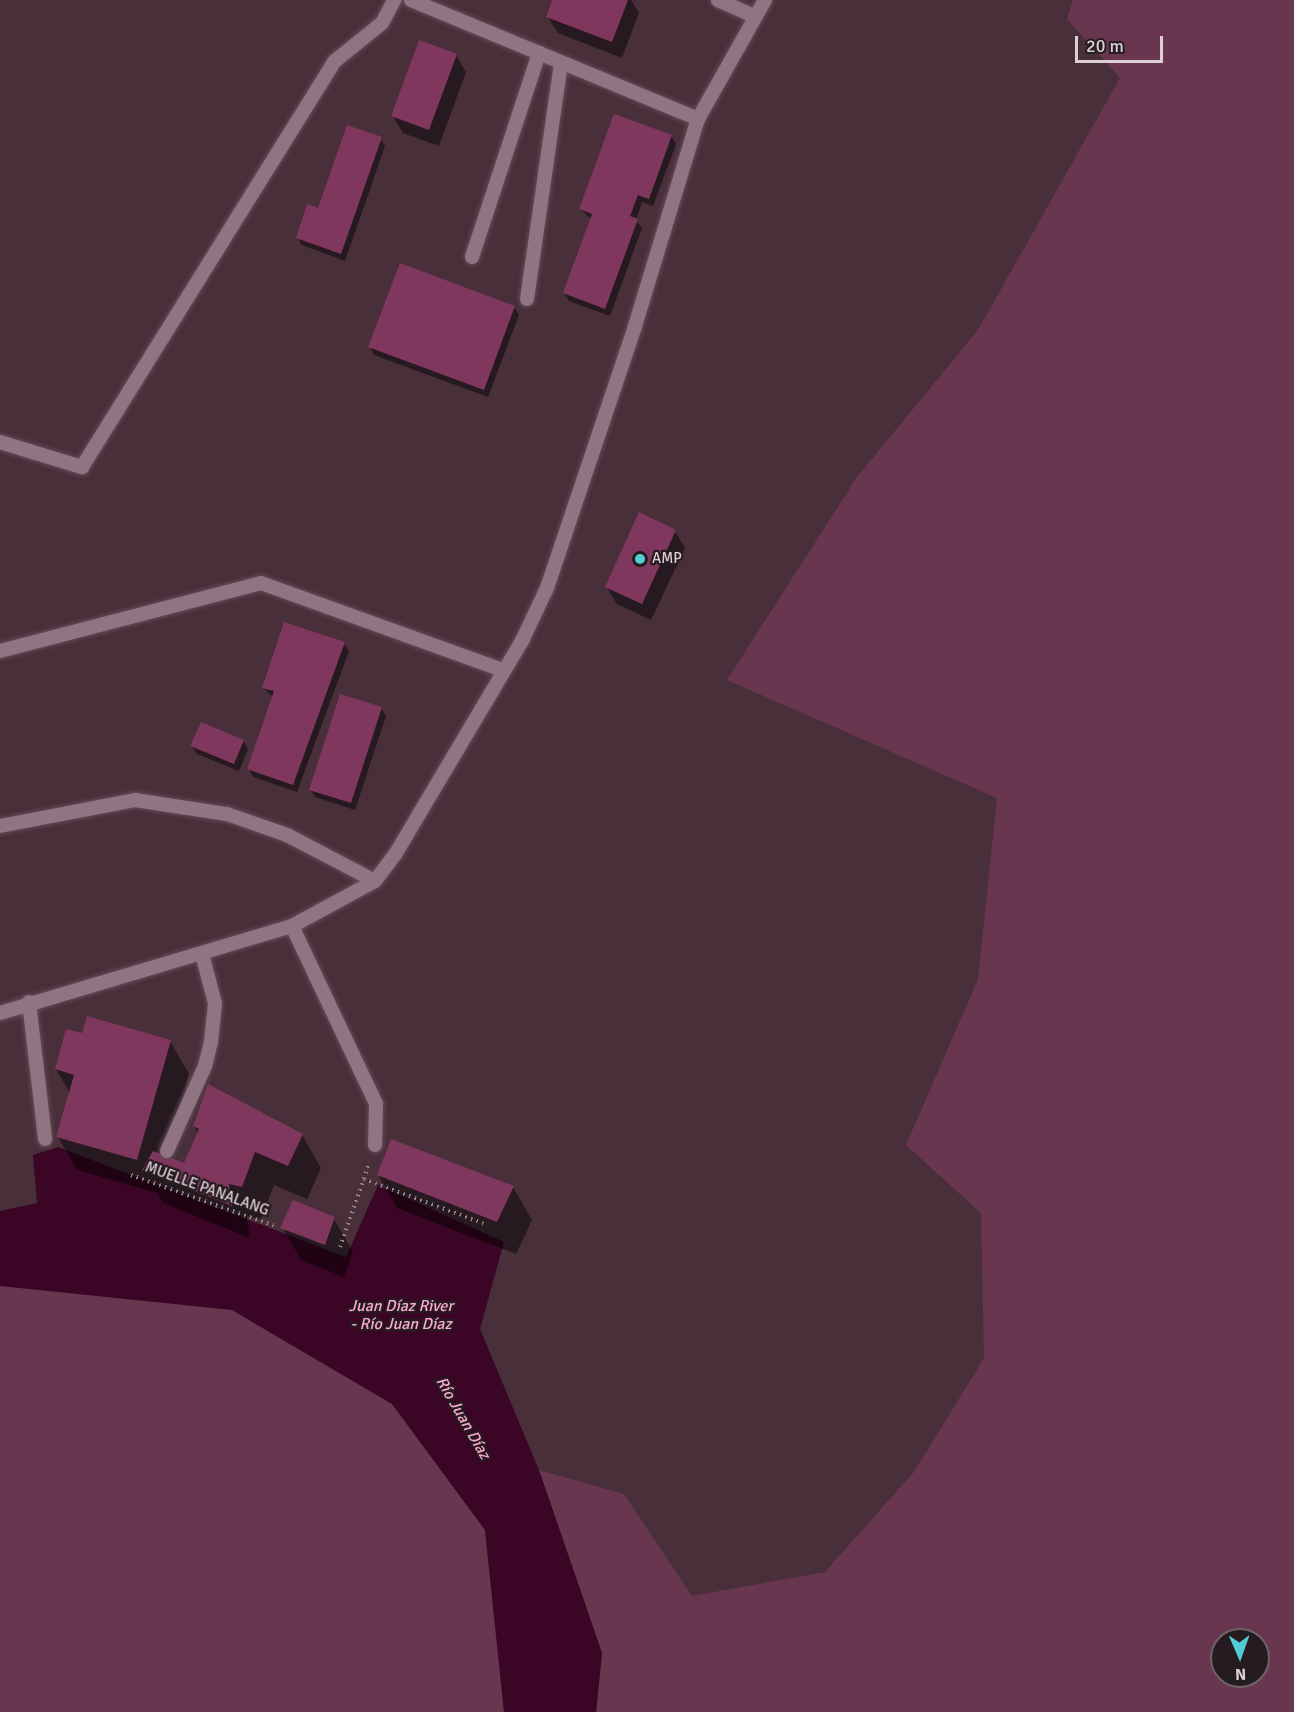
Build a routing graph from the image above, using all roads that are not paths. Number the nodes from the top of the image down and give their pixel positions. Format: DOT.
graph roads {
  1 [pos="394,0"];
  2 [pos="411,0"];
  3 [pos="718,0"];
  4 [pos="765,0"];
  5 [pos="754,16"];
  6 [pos="539,53"];
  7 [pos="561,62"];
  8 [pos="698,119"];
  9 [pos="472,257"];
  10 [pos="527,299"];
  11 [pos="0,442"];
  12 [pos="0,651"];
  13 [pos="503,670"];
  14 [pos="0,826"];
  15 [pos="375,881"];
  16 [pos="292,926"];
  17 [pos="202,954"];
  18 [pos="29,1002"];
  19 [pos="0,1013"];
  20 [pos="45,1139"];
  21 [pos="375,1145"];
  22 [pos="167,1151"];
  1 -- 11 [label="lane"];
  2 -- 6 [label="lane"];
  3 -- 5 [label="lane"];
  4 -- 5 [label="lane"];
  5 -- 8 [label="lane"];
  6 -- 7 [label="lane"];
  6 -- 9 [label="lane"];
  7 -- 8 [label="lane"];
  7 -- 10 [label="lane"];
  8 -- 13 [label="lane"];
  12 -- 13 [label="lane"];
  13 -- 15 [label="lane"];
  14 -- 15 [label="lane"];
  15 -- 16 [label="lane"];
  16 -- 17 [label="lane"];
  16 -- 21 [label="lane"];
  17 -- 18 [label="lane"];
  17 -- 22 [label="lane"];
  18 -- 19 [label="lane"];
  18 -- 20 [label="lane"];
}
